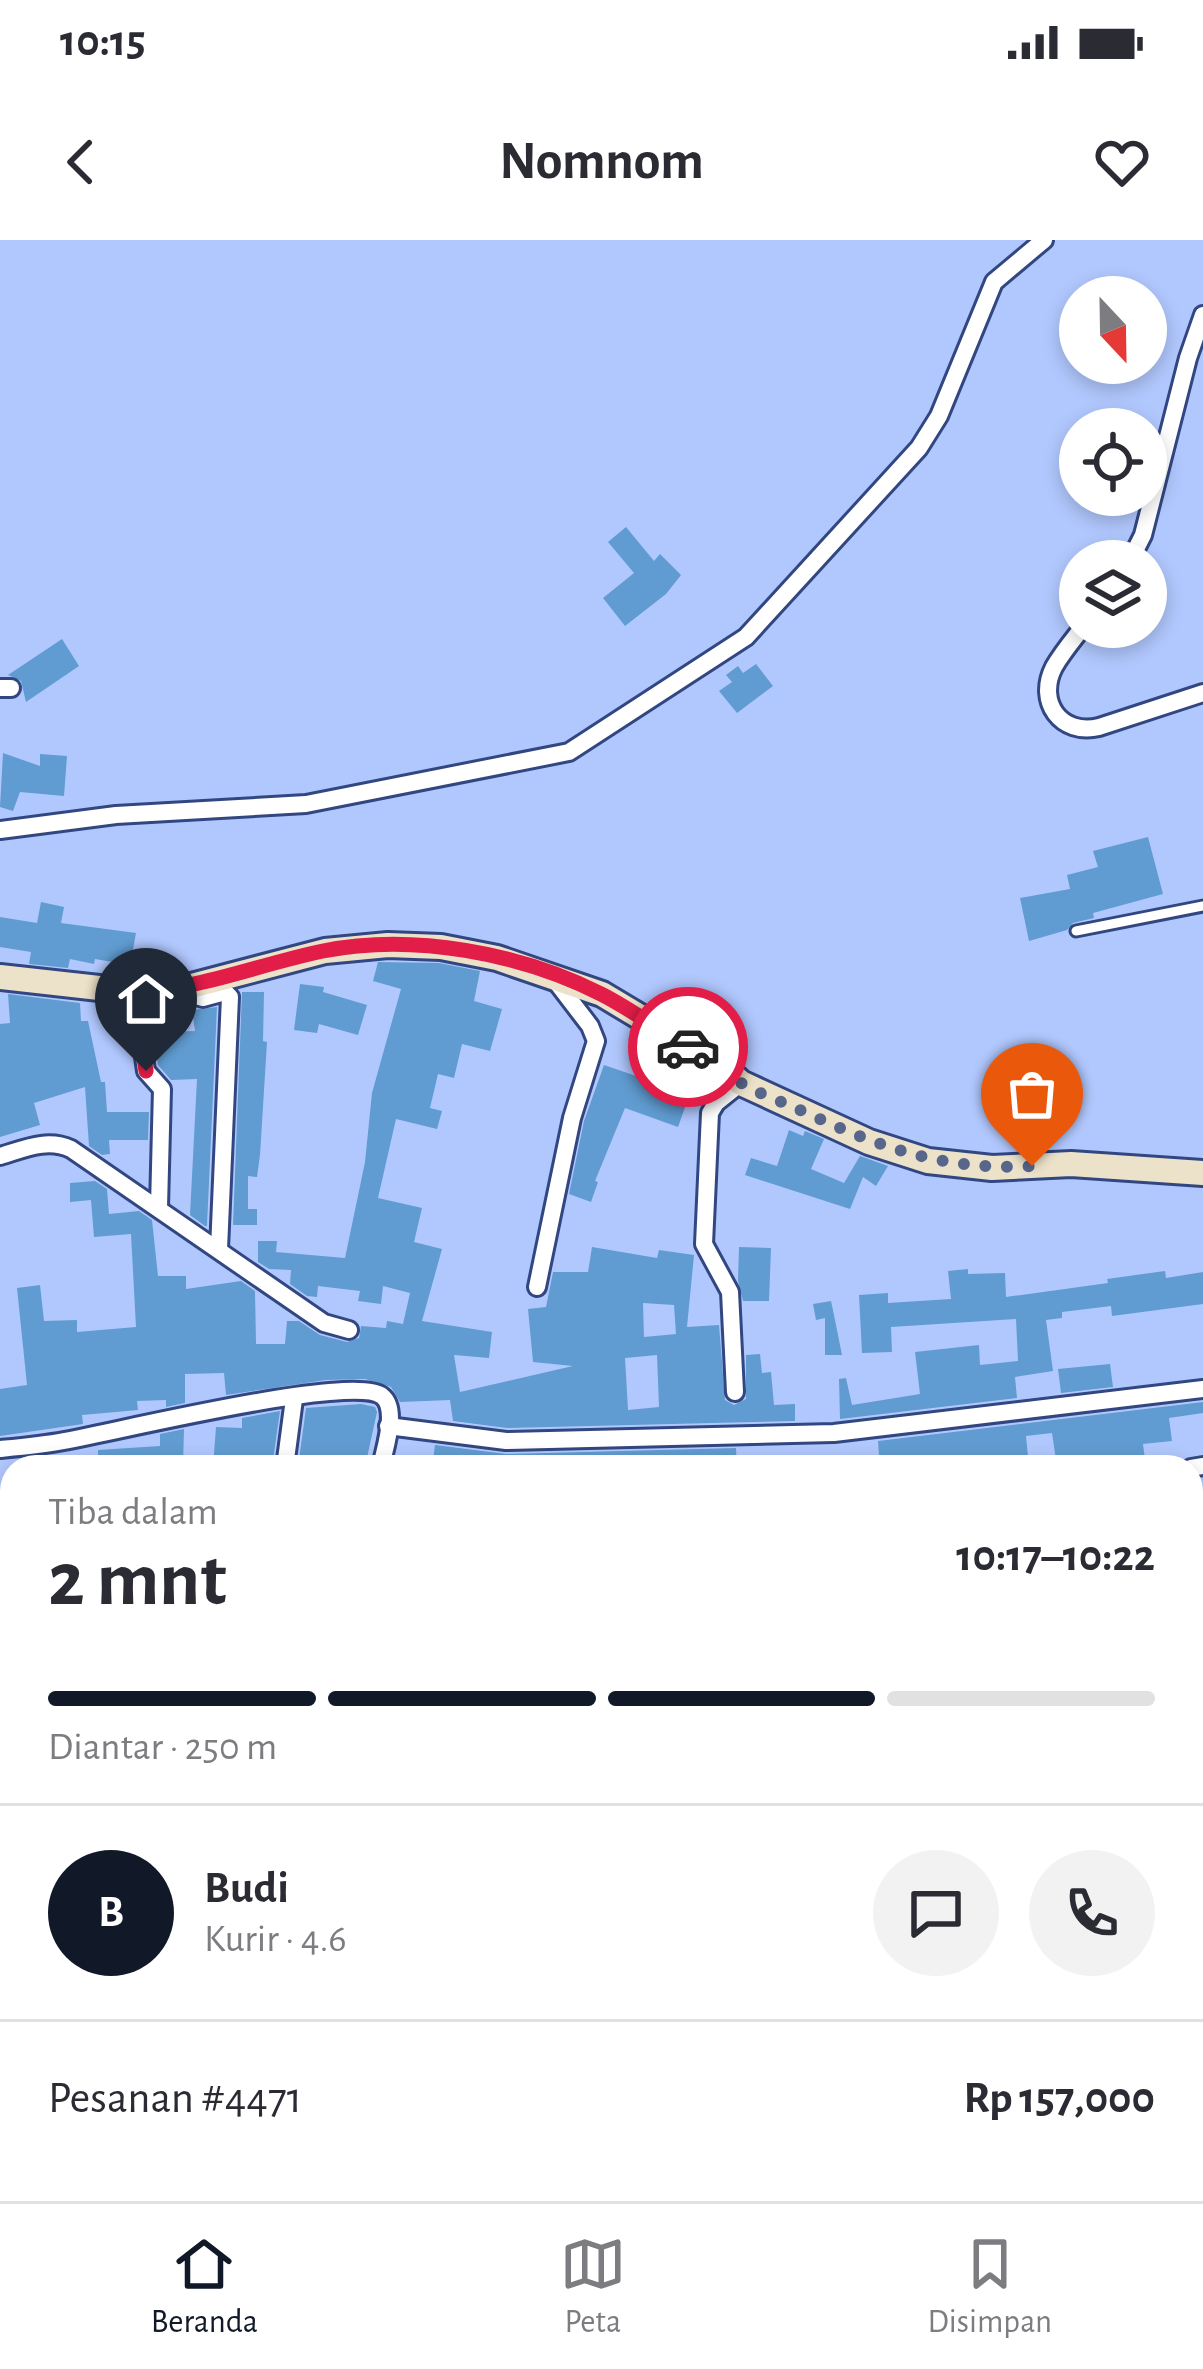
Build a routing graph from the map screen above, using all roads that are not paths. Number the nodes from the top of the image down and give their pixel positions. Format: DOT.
graph roads {
  1 [pos="1044,240"];
  2 [pos="1203,315"];
  3 [pos="1140,540"];
  4 [pos="1068,648"];
  5 [pos="1203,693"];
  6 [pos="0,830"];
  7 [pos="1203,906"];
  8 [pos="1076,931"];
  9 [pos="550,975"];
  10 [pos="0,977"];
  11 [pos="176,990"];
  12 [pos="135,992"];
  13 [pos="741,1083"];
  14 [pos="0,1156"];
  15 [pos="1203,1173"];
  16 [pos="159,1207"];
  17 [pos="219,1249"];
  18 [pos="537,1287"];
  19 [pos="349,1330"];
  20 [pos="1203,1389"];
  21 [pos="736,1392"];
  22 [pos="294,1399"];
  23 [pos="388,1426"];
  24 [pos="0,1449"];
  25 [pos="287,1455"];
  26 [pos="383,1455"];
  1 -- 6 [label="street"];
  2 -- 3 [label="street"];
  4 -- 5 [label="street"];
  7 -- 8 [label="lane"];
  9 -- 11 [label="street"];
  9 -- 13 [label="street"];
  9 -- 18 [label="street"];
  10 -- 12 [label="street"];
  11 -- 12 [label="street"];
  11 -- 17 [label="street"];
  12 -- 16 [label="street"];
  13 -- 15 [label="street"];
  13 -- 21 [label="street"];
  14 -- 16 [label="street"];
  16 -- 17 [label="street"];
  17 -- 19 [label="street"];
  20 -- 23 [label="street"];
  22 -- 23 [label="street"];
  22 -- 24 [label="street"];
  22 -- 25 [label="street"];
  23 -- 26 [label="street"];
}
